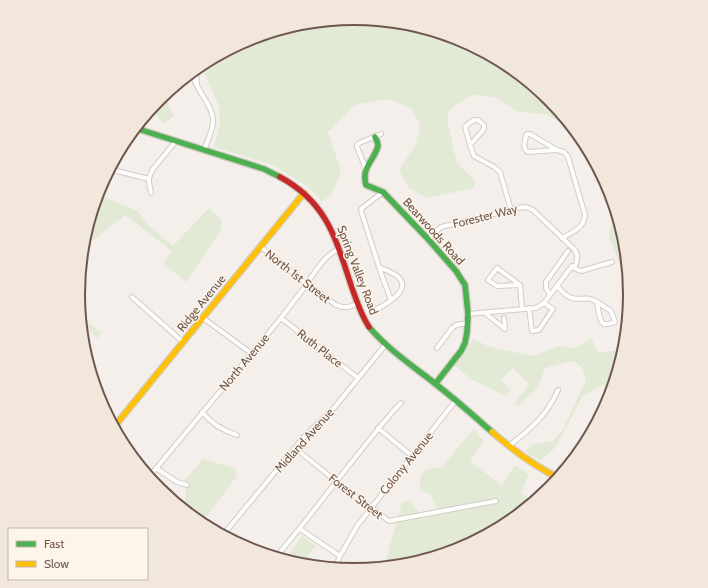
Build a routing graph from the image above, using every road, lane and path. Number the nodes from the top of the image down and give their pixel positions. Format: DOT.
graph roads {
  1 [pos="196,76"];
  2 [pos="193,79"];
  3 [pos="197,87"];
  4 [pos="141,130"];
  5 [pos="381,134"];
  6 [pos="375,137"];
  7 [pos="176,141"];
  8 [pos="470,145"];
  9 [pos="204,150"];
  10 [pos="557,150"];
  11 [pos="116,170"];
  12 [pos="365,171"];
  13 [pos="149,179"];
  14 [pos="383,192"];
  15 [pos="151,193"];
  16 [pos="304,193"];
  17 [pos="511,210"];
  18 [pos="562,238"];
  19 [pos="428,239"];
  20 [pos="261,247"];
  21 [pos="339,249"];
  22 [pos="568,251"];
  23 [pos="612,262"];
  24 [pos="379,267"];
  25 [pos="574,268"];
  26 [pos="307,284"];
  27 [pos="520,285"];
  28 [pos="557,286"];
  29 [pos="550,295"];
  30 [pos="132,297"];
  31 [pos="391,300"];
  32 [pos="598,302"];
  33 [pos="544,303"];
  34 [pos="358,304"];
  35 [pos="529,308"];
  36 [pos="522,309"];
  37 [pos="375,310"];
  38 [pos="485,313"];
  39 [pos="468,314"];
  40 [pos="202,318"];
  41 [pos="281,318"];
  42 [pos="504,318"];
  43 [pos="468,323"];
  44 [pos="183,342"];
  45 [pos="386,344"];
  46 [pos="437,348"];
  47 [pos="251,353"];
  48 [pos="358,378"];
  49 [pos="436,383"];
  50 [pos="558,390"];
  51 [pos="456,400"];
  52 [pos="401,403"];
  53 [pos="202,412"];
  54 [pos="118,422"];
  55 [pos="378,428"];
  56 [pos="237,435"];
  57 [pos="509,446"];
  58 [pos="295,448"];
  59 [pos="412,456"];
  60 [pos="156,468"];
  61 [pos="153,472"];
  62 [pos="553,475"];
  63 [pos="337,482"];
  64 [pos="187,485"];
  65 [pos="496,501"];
  66 [pos="371,507"];
  67 [pos="300,529"];
  68 [pos="227,531"];
  69 [pos="280,553"];
  70 [pos="340,556"];
  71 [pos="337,562"];
  1 -- 3 [label="street"];
  2 -- 3 [label="street"];
  3 -- 9 [label="street"];
  4 -- 7 [label="street, Spring Valley Road"];
  5 -- 6 [label="street, Bearwoods Road"];
  6 -- 12 [label="street"];
  6 -- 12 [label="street, Bearwoods Road"];
  7 -- 9 [label="street, Spring Valley Road"];
  7 -- 13 [label="street"];
  8 -- 8 [label="street"];
  8 -- 17 [label="street"];
  9 -- 16 [label="street, Spring Valley Road"];
  10 -- 10 [label="street"];
  10 -- 18 [label="street"];
  11 -- 13 [label="street"];
  12 -- 14 [label="street, Bearwoods Road"];
  13 -- 15 [label="street"];
  14 -- 19 [label="street, Bearwoods Road"];
  14 -- 24 [label="street"];
  16 -- 20 [label="street, Ridge Avenue"];
  16 -- 21 [label="street, Spring Valley Road"];
  17 -- 18 [label="street, Forester Way"];
  17 -- 19 [label="street, Forester Way"];
  18 -- 25 [label="street, Forester Way"];
  19 -- 39 [label="street, Bearwoods Road"];
  20 -- 26 [label="street, North 1st Street"];
  20 -- 40 [label="street, Ridge Avenue"];
  21 -- 26 [label="street, North Avenue"];
  21 -- 34 [label="street, Spring Valley Road"];
  22 -- 29 [label="street"];
  23 -- 25 [label="street"];
  24 -- 31 [label="street"];
  24 -- 31 [label="street"];
  25 -- 28 [label="street"];
  26 -- 34 [label="street, North 1st Street"];
  26 -- 41 [label="street, North Avenue"];
  27 -- 27 [label="street"];
  27 -- 36 [label="street"];
  28 -- 29 [label="street"];
  28 -- 32 [label="street"];
  29 -- 33 [label="street"];
  30 -- 44 [label="street"];
  31 -- 37 [label="street"];
  32 -- 32 [label="street"];
  33 -- 35 [label="street"];
  33 -- 35 [label="street"];
  34 -- 45 [label="street, Spring Valley Road"];
  35 -- 36 [label="street"];
  36 -- 38 [label="street"];
  38 -- 39 [label="street"];
  38 -- 42 [label="street"];
  39 -- 43 [label="street, Bearwoods Road"];
  40 -- 44 [label="street, Ridge Avenue"];
  40 -- 47 [label="street"];
  41 -- 47 [label="street, North Avenue"];
  41 -- 48 [label="street, Ruth Place"];
  43 -- 46 [label="street"];
  43 -- 49 [label="street, Bearwoods Road"];
  44 -- 54 [label="street, Ridge Avenue"];
  45 -- 48 [label="street, Midland Avenue"];
  45 -- 49 [label="street, Spring Valley Road"];
  47 -- 53 [label="street, North Avenue"];
  48 -- 58 [label="street, Midland Avenue"];
  49 -- 51 [label="street, Spring Valley Road"];
  50 -- 57 [label="street"];
  51 -- 57 [label="street, Spring Valley Road"];
  51 -- 59 [label="street, Colony Avenue"];
  52 -- 55 [label="street"];
  53 -- 56 [label="street"];
  53 -- 60 [label="street, North Avenue"];
  55 -- 59 [label="street"];
  55 -- 63 [label="street"];
  57 -- 62 [label="street, Spring Valley Road"];
  58 -- 63 [label="street, Forest Street"];
  58 -- 68 [label="street, Midland Avenue"];
  59 -- 66 [label="street, Colony Avenue"];
  60 -- 61 [label="street, North Avenue"];
  60 -- 64 [label="street"];
  63 -- 66 [label="street, Forest Street"];
  63 -- 67 [label="street"];
  65 -- 66 [label="street, Forest Street"];
  66 -- 70 [label="street, Colony Avenue"];
  67 -- 69 [label="street"];
  67 -- 70 [label="street"];
  70 -- 71 [label="street, Colony Avenue"];
}
